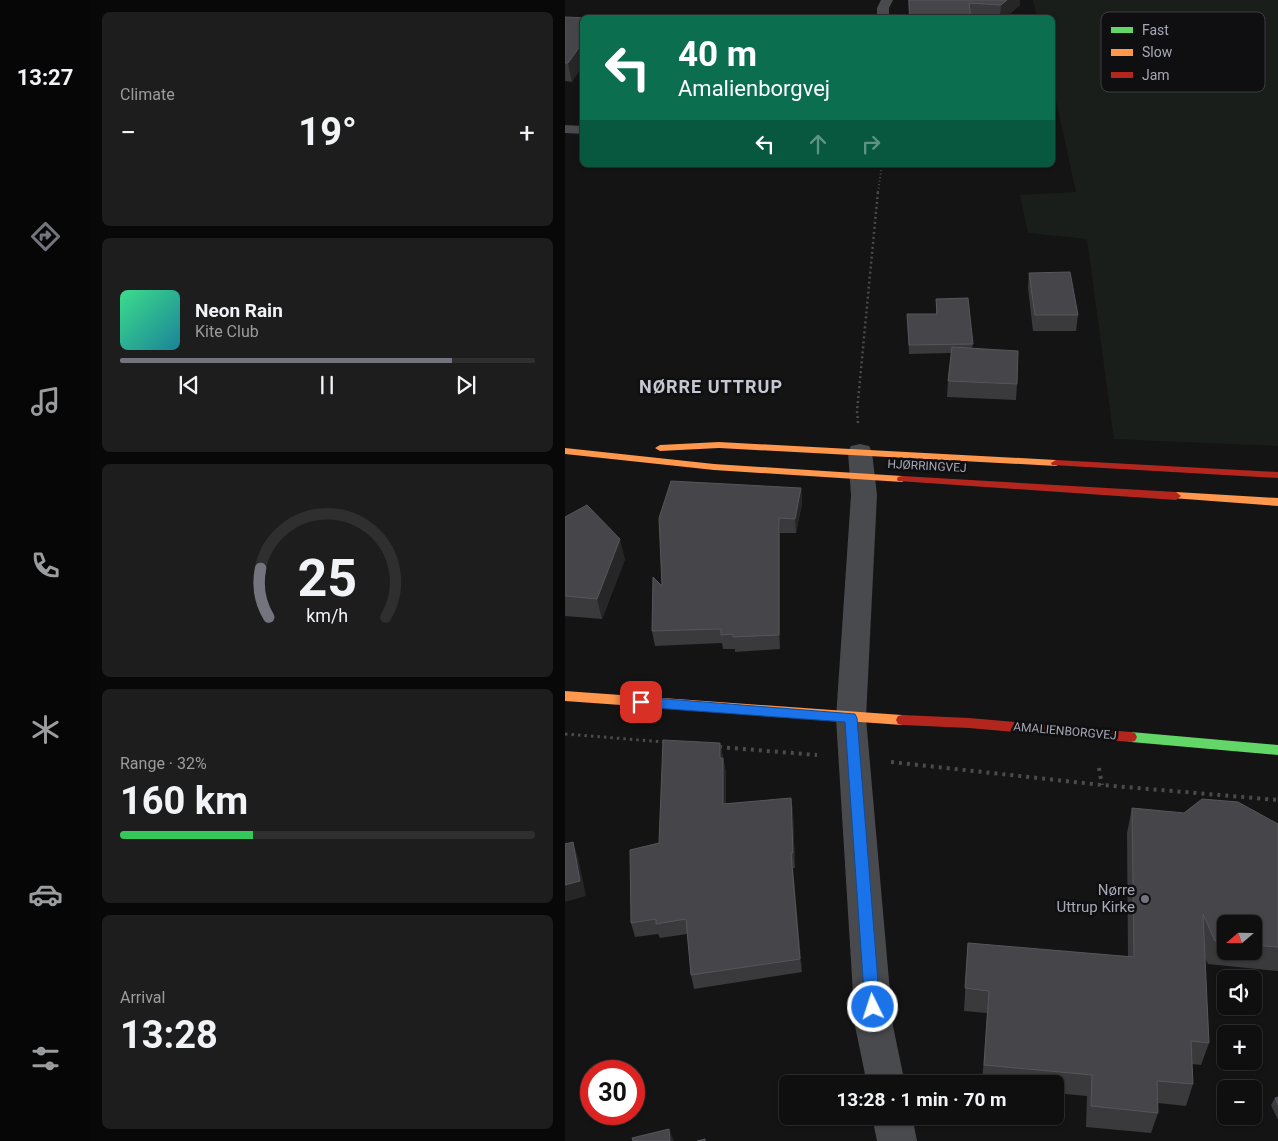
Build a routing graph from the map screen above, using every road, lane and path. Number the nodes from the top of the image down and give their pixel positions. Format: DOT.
graph roads {
  1 [pos="887,0"];
  2 [pos="883,15"];
  3 [pos="565,129"];
  4 [pos="580,130"];
  5 [pos="882,167"];
  6 [pos="570,452"];
  7 [pos="861,464"];
  8 [pos="1278,475"];
  9 [pos="1278,502"];
  10 [pos="565,696"];
  11 [pos="851,718"];
  12 [pos="565,734"];
  13 [pos="671,743"];
  14 [pos="709,746"];
  15 [pos="1278,750"];
  16 [pos="854,758"];
  17 [pos="1278,800"];
  18 [pos="884,1075"];
  19 [pos="894,1125"];
  20 [pos="897,1141"];
  1 -- 2 [label="lane"];
  3 -- 4 [label="lane"];
  5 -- 7 [label="path"];
  6 -- 7 [label="main road, HJØRRINGVEJ"];
  6 -- 7 [label="main road, HJØRRINGVEJ"];
  7 -- 8 [label="main road, HJØRRINGVEJ"];
  7 -- 9 [label="main road, HJØRRINGVEJ"];
  7 -- 11 [label="street"];
  10 -- 11 [label="main road, AMALIENBORGVEJ"];
  11 -- 15 [label="main road, AMALIENBORGVEJ"];
  11 -- 16 [label="street"];
  12 -- 13 [label="path"];
  14 -- 16 [label="path"];
  16 -- 17 [label="path"];
  16 -- 18 [label="street"];
  19 -- 20 [label="street"];
}
